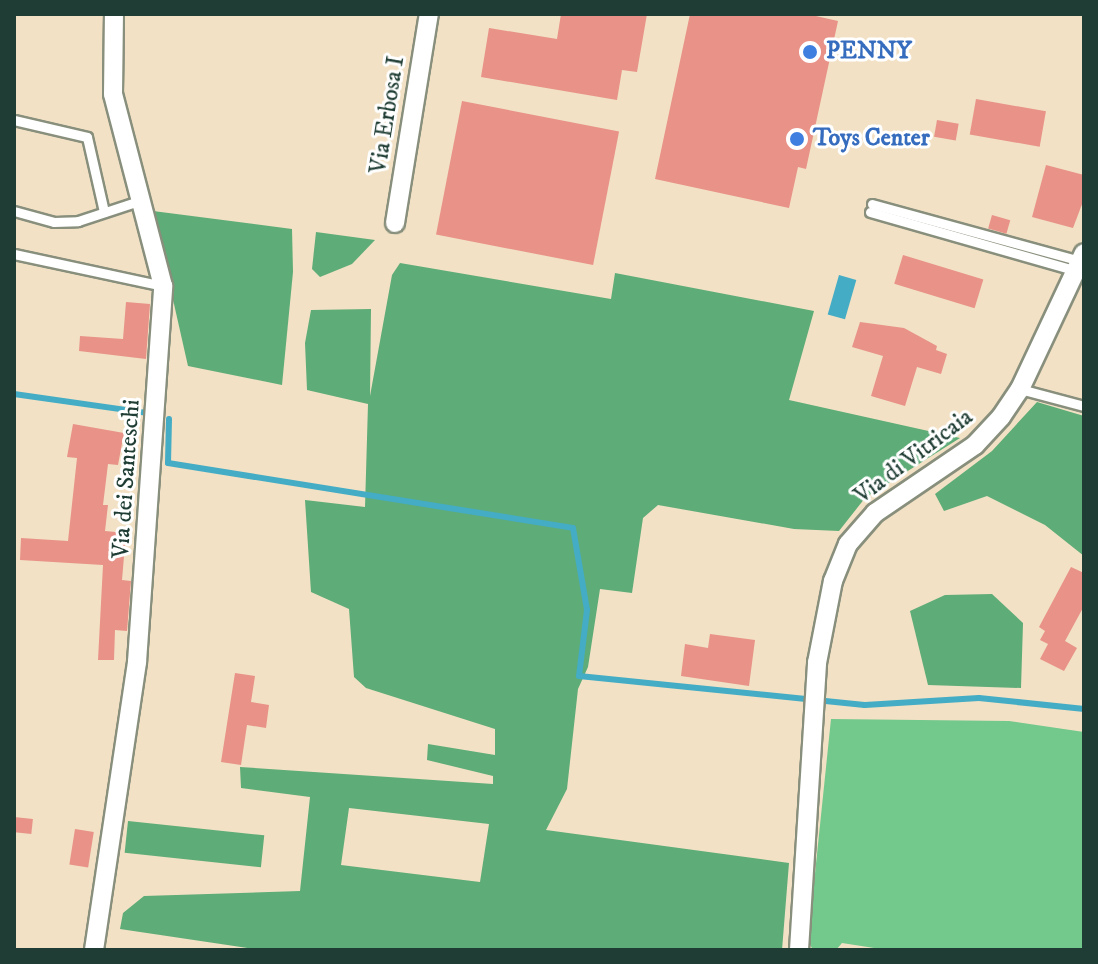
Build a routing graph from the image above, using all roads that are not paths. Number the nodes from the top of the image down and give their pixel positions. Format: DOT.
graph roads {
  1 [pos="428,14"];
  2 [pos="110,15"];
  3 [pos="14,120"];
  4 [pos="139,201"];
  5 [pos="871,208"];
  6 [pos="14,211"];
  7 [pos="104,212"];
  8 [pos="395,223"];
  9 [pos="14,254"];
  10 [pos="1081,262"];
  11 [pos="163,286"];
  12 [pos="1020,389"];
  13 [pos="1084,406"];
  14 [pos="94,950"];
  15 [pos="799,950"];
  1 -- 8 [label="street, Via Erbosa I"];
  2 -- 4 [label="street, Via dei Santeschi"];
  3 -- 7 [label="lane"];
  4 -- 7 [label="lane"];
  4 -- 11 [label="street, Via dei Santeschi"];
  5 -- 10 [label="lane"];
  6 -- 7 [label="lane"];
  9 -- 11 [label="lane"];
  10 -- 12 [label="street, Via di Vitricaia"];
  11 -- 14 [label="street, Via dei Santeschi"];
  12 -- 13 [label="lane"];
  12 -- 15 [label="street, Via di Vitricaia"];
}
